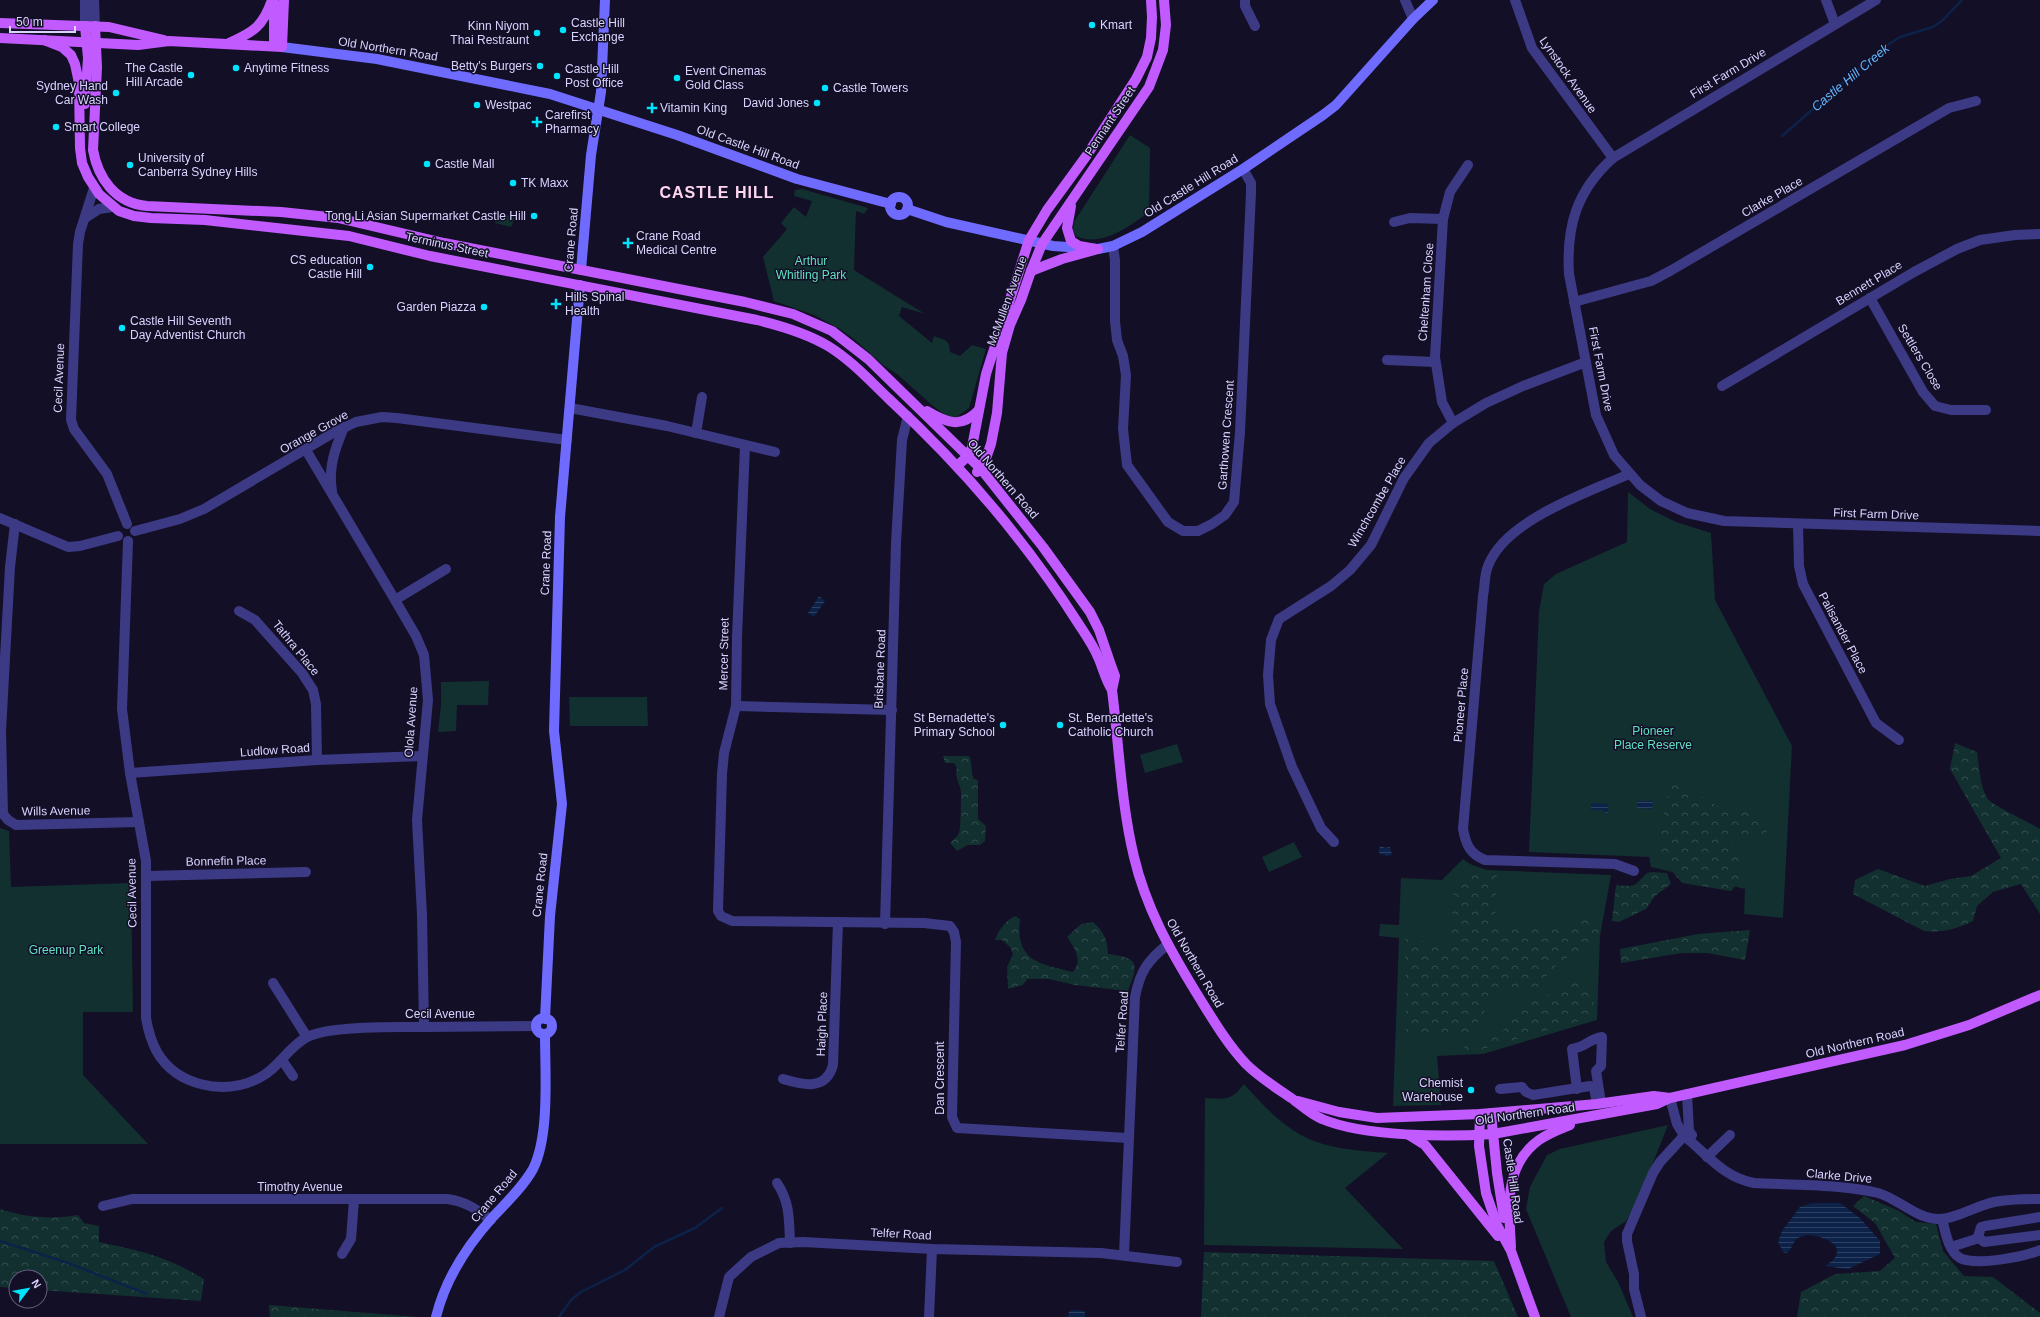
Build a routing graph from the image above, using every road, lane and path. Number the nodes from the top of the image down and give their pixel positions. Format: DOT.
graph roads {
  1 [pos="85,0"];
  2 [pos="94,0"];
  3 [pos="273,0"];
  4 [pos="284,0"];
  5 [pos="605,0"];
  6 [pos="1151,0"];
  7 [pos="1164,0"];
  8 [pos="1245,0"];
  9 [pos="1405,0"];
  10 [pos="1433,0"];
  11 [pos="1515,0"];
  12 [pos="1826,0"];
  13 [pos="1876,0"];
  14 [pos="1413,19"];
  15 [pos="0,23"];
  16 [pos="1835,24"];
  17 [pos="90,26"];
  18 [pos="1255,26"];
  19 [pos="0,38"];
  20 [pos="44,40"];
  21 [pos="169,41"];
  22 [pos="92,42"];
  23 [pos="228,44"];
  24 [pos="278,47"];
  25 [pos="1976,101"];
  26 [pos="598,110"];
  27 [pos="80,130"];
  28 [pos="1613,158"];
  29 [pos="1468,165"];
  30 [pos="1243,169"];
  31 [pos="94,188"];
  32 [pos="1072,200"];
  33 [pos="112,207"];
  34 [pos="281,212"];
  35 [pos="85,218"];
  36 [pos="1443,219"];
  37 [pos="1394,222"];
  38 [pos="280,228"];
  39 [pos="2040,234"];
  40 [pos="1029,240"];
  41 [pos="1042,244"];
  42 [pos="1112,246"];
  43 [pos="1098,249"];
  44 [pos="581,270"];
  45 [pos="1031,271"];
  46 [pos="580,286"];
  47 [pos="1870,298"];
  48 [pos="745,302"];
  49 [pos="1574,302"];
  50 [pos="772,308"];
  51 [pos="742,316"];
  52 [pos="788,328"];
  53 [pos="1387,360"];
  54 [pos="1435,362"];
  55 [pos="1586,362"];
  56 [pos="1722,386"];
  57 [pos="702,397"];
  58 [pos="913,404"];
  59 [pos="570,408"];
  60 [pos="979,410"];
  61 [pos="1986,410"];
  62 [pos="908,416"];
  63 [pos="1453,423"];
  64 [pos="344,427"];
  65 [pos="696,433"];
  66 [pos="567,440"];
  67 [pos="744,446"];
  68 [pos="306,450"];
  69 [pos="775,452"];
  70 [pos="968,456"];
  71 [pos="957,466"];
  72 [pos="981,469"];
  73 [pos="1629,474"];
  74 [pos="970,480"];
  75 [pos="333,496"];
  76 [pos="0,518"];
  77 [pos="15,524"];
  78 [pos="1798,524"];
  79 [pos="131,528"];
  80 [pos="2040,532"];
  81 [pos="118,536"];
  82 [pos="128,542"];
  83 [pos="446,569"];
  84 [pos="395,600"];
  85 [pos="239,612"];
  86 [pos="1112,690"];
  87 [pos="736,706"];
  88 [pos="892,710"];
  89 [pos="1899,740"];
  90 [pos="422,756"];
  91 [pos="317,760"];
  92 [pos="130,773"];
  93 [pos="139,822"];
  94 [pos="1334,842"];
  95 [pos="1634,871"];
  96 [pos="306,872"];
  97 [pos="147,876"];
  98 [pos="838,922"];
  99 [pos="885,924"];
  100 [pos="1167,945"];
  101 [pos="273,983"];
  102 [pos="2040,995"];
  103 [pos="545,1018"];
  104 [pos="536,1026"];
  105 [pos="424,1027"];
  106 [pos="545,1034"];
  107 [pos="307,1038"];
  108 [pos="282,1060"];
  109 [pos="293,1076"];
  110 [pos="783,1079"];
  111 [pos="1500,1089"];
  112 [pos="1577,1090"];
  113 [pos="1688,1094"];
  114 [pos="1670,1098"];
  115 [pos="1294,1100"];
  116 [pos="1599,1104"];
  117 [pos="1486,1113"];
  118 [pos="1587,1118"];
  119 [pos="1406,1134"];
  120 [pos="1493,1134"];
  121 [pos="1479,1135"];
  122 [pos="1686,1135"];
  123 [pos="1730,1135"];
  124 [pos="1128,1138"];
  125 [pos="1707,1157"];
  126 [pos="777,1183"];
  127 [pos="2040,1199"];
  128 [pos="354,1200"];
  129 [pos="103,1206"];
  130 [pos="2040,1217"];
  131 [pos="1942,1219"];
  132 [pos="491,1220"];
  133 [pos="2040,1235"];
  134 [pos="1979,1238"];
  135 [pos="790,1242"];
  136 [pos="1951,1247"];
  137 [pos="932,1249"];
  138 [pos="2040,1250"];
  139 [pos="1511,1252"];
  140 [pos="342,1254"];
  141 [pos="1124,1255"];
  142 [pos="1177,1262"];
  143 [pos="436,1317"];
  144 [pos="719,1317"];
  145 [pos="928,1317"];
  146 [pos="1535,1317"];
  147 [pos="1641,1317"];
  1 -- 17 [label="street"];
  2 -- 17 [label="street"];
  3 -- 23 [label="main road"];
  3 -- 24 [label="main road"];
  4 -- 24 [label="main road"];
  5 -- 26 [label="street, Crane Road"];
  6 -- 40 [label="main road, Pennant Street"];
  7 -- 32 [label="main road, Pennant Street"];
  8 -- 18 [label="street"];
  9 -- 14 [label="street"];
  10 -- 14 [label="street, Old Castle Hill Road"];
  11 -- 28 [label="street, Lynstock Avenue"];
  12 -- 16 [label="street"];
  13 -- 16 [label="street, First Farm Drive"];
  14 -- 30 [label="street, Old Castle Hill Road"];
  15 -- 17 [label="main road, Old Northern Road"];
  16 -- 28 [label="street, First Farm Drive"];
  17 -- 21 [label="main road, Old Northern Road"];
  17 -- 22 [label="main road"];
  19 -- 20 [label="main road, Old Northern Road"];
  20 -- 22 [label="main road, Old Northern Road"];
  20 -- 27 [label="main road"];
  21 -- 22 [label="main road, Old Northern Road"];
  21 -- 23 [label="main road, Old Northern Road"];
  22 -- 27 [label="main road"];
  22 -- 34 [label="main road, Terminus Street"];
  23 -- 24 [label="main road, Old Northern Road"];
  24 -- 26 [label="street, Old Northern Road"];
  25 -- 49 [label="street, Clarke Place"];
  26 -- 40 [label="street, Old Castle Hill Road"];
  26 -- 44 [label="street, Crane Road"];
  27 -- 31 [label="main road"];
  28 -- 49 [label="street, First Farm Drive"];
  29 -- 36 [label="street, Cheltenham Close"];
  30 -- 42 [label="street, Old Castle Hill Road"];
  30 -- 42 [label="street, Garthowen Crescent"];
  31 -- 33 [label="main road, Terminus Street"];
  31 -- 35 [label="street, Cecil Avenue"];
  32 -- 41 [label="main road, Pennant Street"];
  32 -- 43 [label="main road"];
  33 -- 35 [label="street"];
  33 -- 38 [label="main road, Terminus Street"];
  34 -- 38 [label="main road"];
  34 -- 44 [label="main road, Terminus Street"];
  35 -- 79 [label="street, Cecil Avenue"];
  36 -- 37 [label="street"];
  36 -- 54 [label="street, Cheltenham Close"];
  38 -- 46 [label="main road, Terminus Street"];
  39 -- 47 [label="street, Bennett Place"];
  40 -- 41 [label="street, Old Castle Hill Road"];
  40 -- 60 [label="main road, McMullen Avenue"];
  41 -- 43 [label="street, Old Castle Hill Road"];
  41 -- 45 [label="main road, McMullen Avenue"];
  42 -- 43 [label="street, Old Castle Hill Road"];
  43 -- 45 [label="main road"];
  44 -- 46 [label="main road, Crane Road"];
  44 -- 48 [label="main road, Terminus Street"];
  45 -- 72 [label="main road, McMullen Avenue"];
  46 -- 51 [label="main road, Terminus Street"];
  46 -- 59 [label="street, Crane Road"];
  47 -- 56 [label="street, Bennett Place"];
  47 -- 61 [label="street, Settlers Close"];
  48 -- 50 [label="main road, Terminus Street"];
  48 -- 51 [label="main road"];
  49 -- 55 [label="street, First Farm Drive"];
  50 -- 58 [label="main road, Old Northern Road"];
  51 -- 52 [label="main road, Terminus Street"];
  52 -- 62 [label="main road, Old Northern Road"];
  53 -- 54 [label="street"];
  54 -- 63 [label="street, Cheltenham Close"];
  55 -- 63 [label="street, Winchcombe Place"];
  55 -- 73 [label="street, First Farm Drive"];
  57 -- 65 [label="street"];
  58 -- 60 [label="main road"];
  58 -- 62 [label="main road"];
  58 -- 70 [label="main road, Old Northern Road"];
  59 -- 65 [label="street"];
  59 -- 66 [label="street, Crane Road"];
  60 -- 70 [label="main road, McMullen Avenue"];
  62 -- 71 [label="main road, Old Northern Road"];
  62 -- 88 [label="street, Brisbane Road"];
  63 -- 94 [label="street, Winchcombe Place"];
  64 -- 66 [label="street, Orange Grove"];
  64 -- 68 [label="street, Orange Grove"];
  64 -- 75 [label="street"];
  65 -- 67 [label="street"];
  66 -- 103 [label="street, Crane Road"];
  67 -- 69 [label="street"];
  67 -- 87 [label="street, Mercer Street"];
  68 -- 75 [label="street, Olola Avenue"];
  68 -- 79 [label="street, Orange Grove"];
  70 -- 71 [label="main road"];
  70 -- 72 [label="main road, Old Northern Road"];
  71 -- 74 [label="main road, Old Northern Road"];
  72 -- 74 [label="main road, McMullen Avenue"];
  72 -- 86 [label="main road, Old Northern Road"];
  73 -- 78 [label="street, First Farm Drive"];
  73 -- 95 [label="street, Pioneer Place"];
  74 -- 86 [label="main road, Old Northern Road"];
  75 -- 84 [label="street, Olola Avenue"];
  76 -- 77 [label="street"];
  77 -- 81 [label="street"];
  77 -- 93 [label="street, Wills Avenue"];
  78 -- 80 [label="street, First Farm Drive"];
  78 -- 89 [label="street, Palisander Place"];
  79 -- 81 [label="street"];
  79 -- 82 [label="street"];
  81 -- 82 [label="street"];
  82 -- 92 [label="street, Cecil Avenue"];
  83 -- 84 [label="street"];
  84 -- 90 [label="street, Olola Avenue"];
  85 -- 91 [label="street, Tathra Place"];
  86 -- 100 [label="main road, Old Northern Road"];
  87 -- 88 [label="street, Mercer Street"];
  87 -- 98 [label="street"];
  88 -- 99 [label="street, Brisbane Road"];
  90 -- 91 [label="street, Ludlow Road"];
  90 -- 105 [label="street, Olola Avenue"];
  91 -- 92 [label="street, Ludlow Road"];
  92 -- 93 [label="street, Cecil Avenue"];
  93 -- 97 [label="street, Cecil Avenue"];
  96 -- 97 [label="street, Bonnefin Place"];
  97 -- 108 [label="street, Cecil Avenue"];
  98 -- 99 [label="street"];
  98 -- 110 [label="street, Haigh Place"];
  99 -- 124 [label="street, Dan Crescent"];
  100 -- 115 [label="main road, Old Northern Road"];
  100 -- 124 [label="street, Telfer Road"];
  101 -- 107 [label="street"];
  102 -- 113 [label="main road, Old Northern Road"];
  103 -- 104 [label="street"];
  103 -- 106 [label="street"];
  104 -- 105 [label="street, Cecil Avenue"];
  104 -- 106 [label="street"];
  105 -- 107 [label="street, Cecil Avenue"];
  106 -- 132 [label="street, Crane Road"];
  107 -- 108 [label="street, Cecil Avenue"];
  108 -- 109 [label="street"];
  111 -- 112 [label="street"];
  112 -- 116 [label="street"];
  112 -- 116 [label="street"];
  113 -- 114 [label="main road, Old Northern Road"];
  113 -- 122 [label="street"];
  114 -- 116 [label="main road, Old Northern Road"];
  114 -- 118 [label="main road, Old Northern Road"];
  114 -- 122 [label="street, Clarke Drive"];
  115 -- 117 [label="main road, Old Northern Road"];
  115 -- 119 [label="main road, Old Northern Road"];
  116 -- 117 [label="main road, Old Northern Road"];
  117 -- 120 [label="main road, Castle Hill Road"];
  117 -- 121 [label="main road, Castle Hill Road"];
  118 -- 120 [label="main road, Old Northern Road"];
  118 -- 139 [label="main road"];
  119 -- 121 [label="main road, Old Northern Road"];
  119 -- 139 [label="main road"];
  120 -- 121 [label="main road, Old Northern Road"];
  120 -- 139 [label="main road, Castle Hill Road"];
  121 -- 139 [label="main road, Castle Hill Road"];
  122 -- 125 [label="street, Clarke Drive"];
  122 -- 147 [label="street"];
  123 -- 125 [label="street"];
  124 -- 141 [label="street, Telfer Road"];
  125 -- 131 [label="street, Clarke Drive"];
  126 -- 135 [label="street"];
  127 -- 131 [label="street, Clarke Drive"];
  128 -- 129 [label="street, Timothy Avenue"];
  128 -- 132 [label="street, Timothy Avenue"];
  128 -- 140 [label="street"];
  130 -- 134 [label="street"];
  131 -- 136 [label="street"];
  132 -- 143 [label="street, Crane Road"];
  133 -- 134 [label="street"];
  134 -- 136 [label="street"];
  135 -- 137 [label="street, Telfer Road"];
  135 -- 144 [label="street, Telfer Road"];
  136 -- 138 [label="street"];
  137 -- 141 [label="street, Telfer Road"];
  137 -- 145 [label="street"];
  139 -- 146 [label="main road, Castle Hill Road"];
  141 -- 142 [label="street, Telfer Road"];
}
